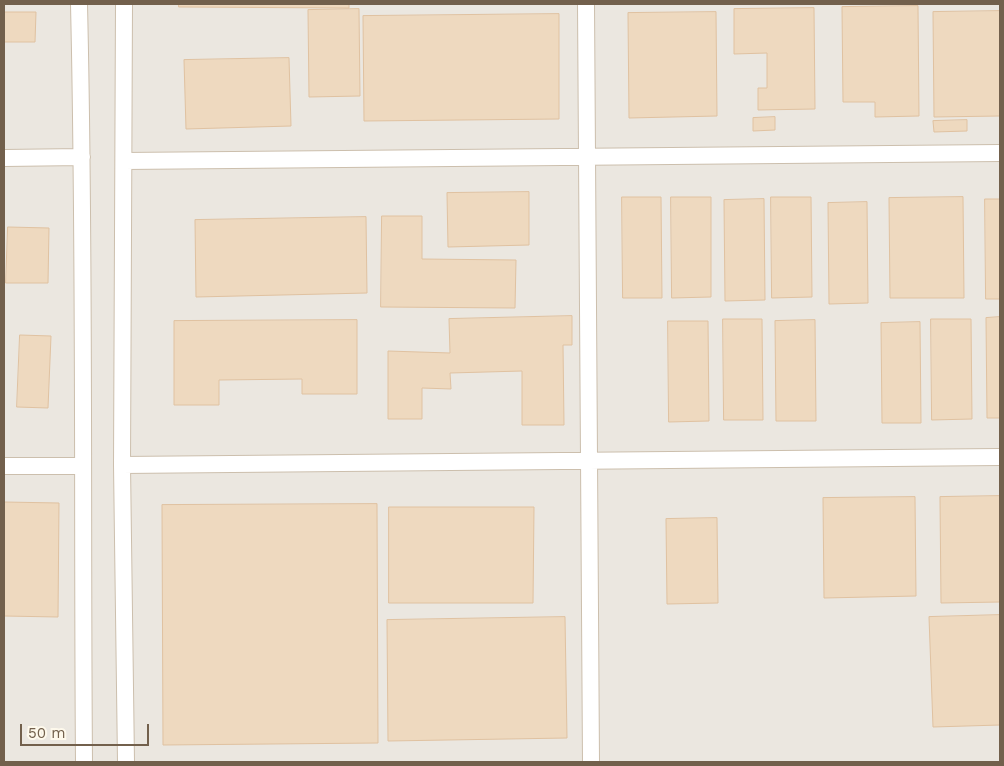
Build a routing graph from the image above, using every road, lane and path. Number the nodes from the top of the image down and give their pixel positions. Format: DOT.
graph roads {
  1 [pos="79,4"];
  2 [pos="124,4"];
  3 [pos="586,4"];
  4 [pos="1000,153"];
  5 [pos="82,157"];
  6 [pos="587,157"];
  7 [pos="4,158"];
  8 [pos="124,161"];
  9 [pos="1000,457"];
  10 [pos="589,461"];
  11 [pos="122,465"];
  12 [pos="4,466"];
  13 [pos="81,466"];
  14 [pos="84,762"];
  15 [pos="126,762"];
  16 [pos="591,762"];
  1 -- 5 [label="street"];
  2 -- 8 [label="street"];
  3 -- 6 [label="street"];
  4 -- 6 [label="street"];
  5 -- 7 [label="street"];
  5 -- 13 [label="street"];
  6 -- 8 [label="street"];
  6 -- 10 [label="street"];
  8 -- 11 [label="street"];
  9 -- 10 [label="street"];
  10 -- 11 [label="street"];
  10 -- 16 [label="street"];
  11 -- 15 [label="street"];
  12 -- 13 [label="street"];
  13 -- 14 [label="street"];
}
